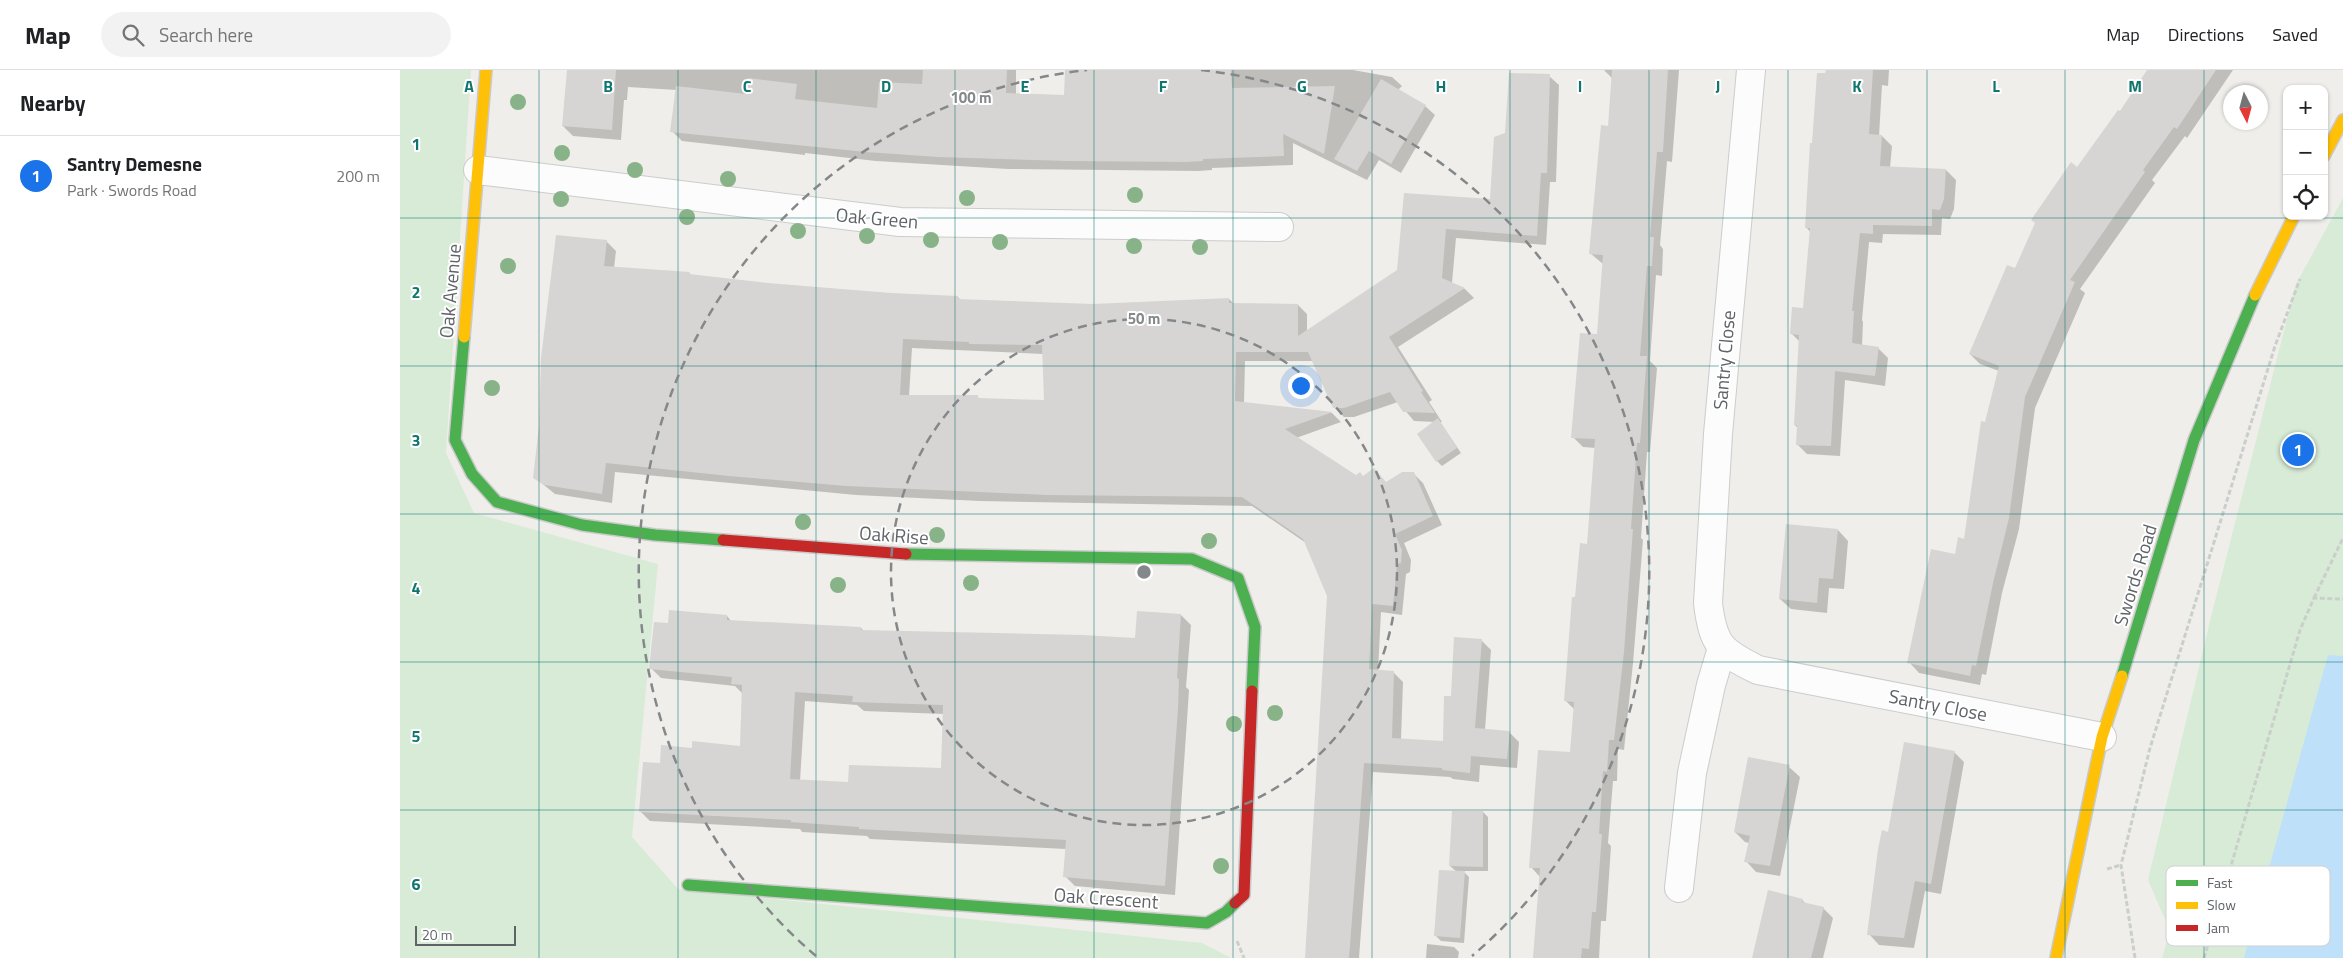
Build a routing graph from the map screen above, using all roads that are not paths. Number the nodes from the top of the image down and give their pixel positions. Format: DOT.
graph roads {
  1 [pos="486,70"];
  2 [pos="1751,70"];
  3 [pos="2343,120"];
  4 [pos="2328,148"];
  5 [pos="478,170"];
  6 [pos="2292,220"];
  7 [pos="1279,227"];
  8 [pos="497,502"];
  9 [pos="1254,627"];
  10 [pos="1722,648"];
  11 [pos="2102,737"];
  12 [pos="688,884"];
  13 [pos="1679,888"];
  14 [pos="2056,958"];
  1 -- 5 [label="street, Oak Avenue"];
  2 -- 10 [label="street, Santry Close"];
  3 -- 4 [label="street"];
  5 -- 7 [label="street, Oak Green"];
  5 -- 8 [label="street, Oak Avenue"];
  6 -- 11 [label="street, Swords Road"];
  8 -- 9 [label="street, Oak Rise"];
  9 -- 12 [label="street, Oak Crescent"];
  10 -- 11 [label="street, Santry Close"];
  10 -- 13 [label="street"];
  11 -- 14 [label="street, Swords Road"];
}
